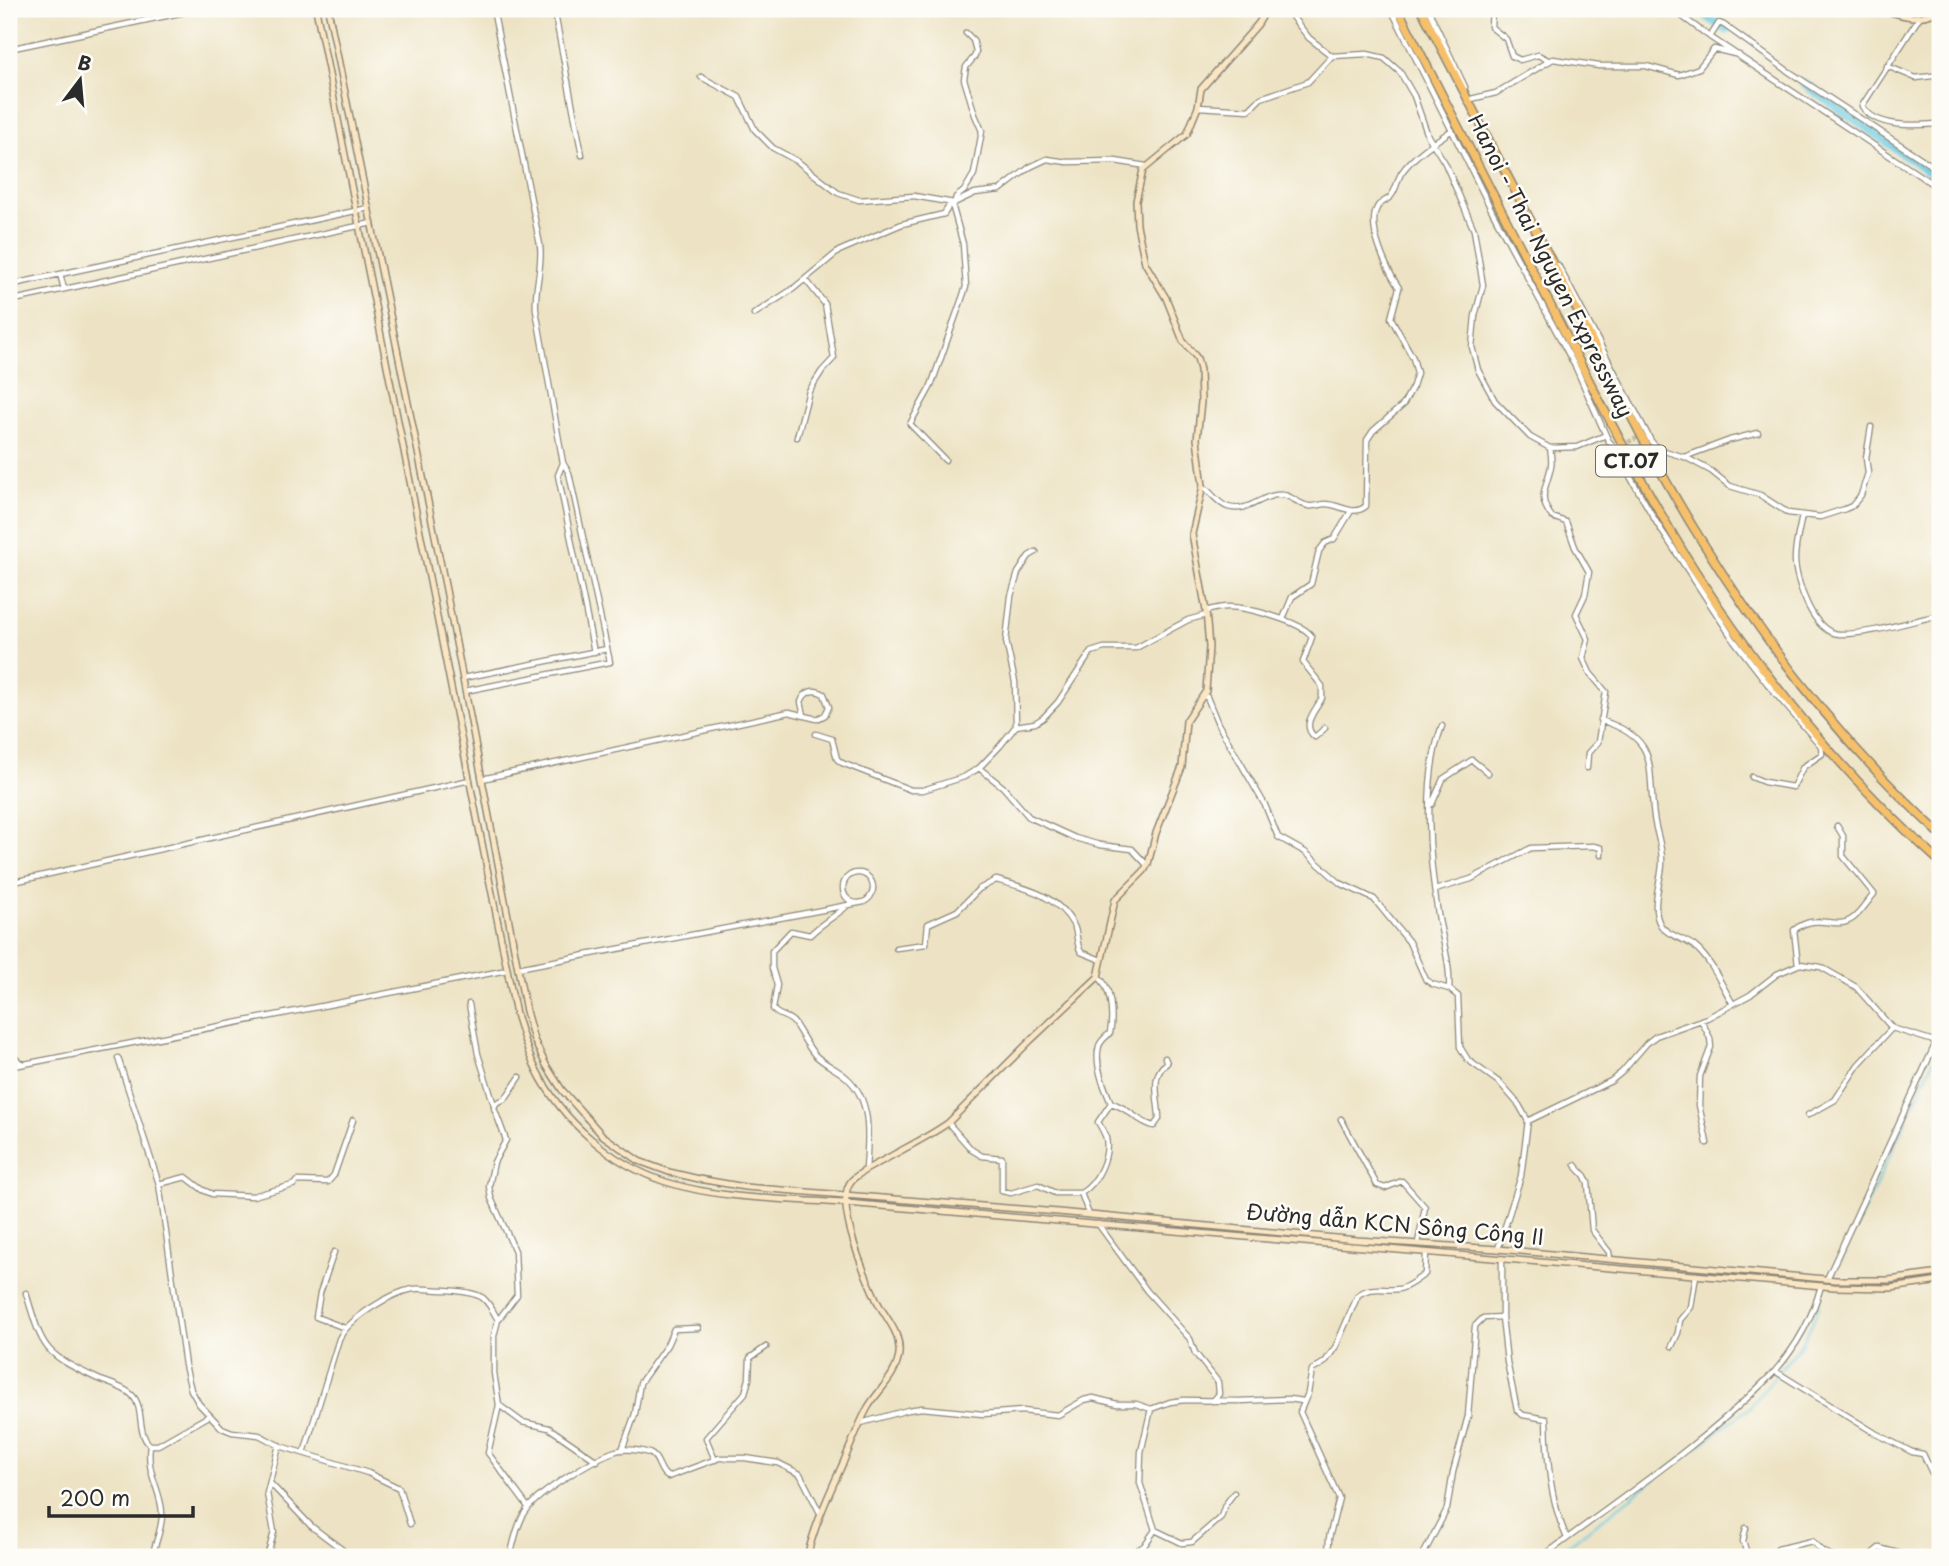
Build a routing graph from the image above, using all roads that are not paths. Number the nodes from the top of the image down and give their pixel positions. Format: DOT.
graph roads {
  1 [pos="199,9"];
  2 [pos="316,9"];
  3 [pos="328,9"];
  4 [pos="493,9"];
  5 [pos="554,9"];
  6 [pos="1266,9"];
  7 [pos="1286,9"];
  8 [pos="1391,9"];
  9 [pos="1398,9"];
  10 [pos="1421,9"];
  11 [pos="1428,9"];
  12 [pos="1492,9"];
  13 [pos="1672,9"];
  14 [pos="1881,9"];
  15 [pos="1940,11"];
  16 [pos="1919,18"];
  17 [pos="966,33"];
  18 [pos="1710,36"];
  19 [pos="9,49"];
  20 [pos="1739,55"];
  21 [pos="1332,56"];
  22 [pos="1548,60"];
  23 [pos="1887,66"];
  24 [pos="1940,75"];
  25 [pos="701,77"];
  26 [pos="1471,99"];
  27 [pos="1198,107"];
  28 [pos="1937,124"];
  29 [pos="1452,130"];
  30 [pos="1432,144"];
  31 [pos="582,155"];
  32 [pos="1146,166"];
  33 [pos="1940,171"];
  34 [pos="1940,189"];
  35 [pos="952,203"];
  36 [pos="369,208"];
  37 [pos="356,209"];
  38 [pos="372,223"];
  39 [pos="359,226"];
  40 [pos="60,274"];
  41 [pos="806,280"];
  42 [pos="9,285"];
  43 [pos="64,289"];
  44 [pos="9,301"];
  45 [pos="754,314"];
  46 [pos="1871,428"];
  47 [pos="1758,433"];
  48 [pos="1606,435"];
  49 [pos="797,437"];
  50 [pos="1550,448"];
  51 [pos="1684,457"];
  52 [pos="945,460"];
  53 [pos="563,463"];
  54 [pos="1203,486"];
  55 [pos="1351,510"];
  56 [pos="1802,516"];
  57 [pos="1036,552"];
  58 [pos="1206,613"];
  59 [pos="1940,615"];
  60 [pos="1282,620"];
  61 [pos="607,649"];
  62 [pos="594,652"];
  63 [pos="463,678"];
  64 [pos="465,691"];
  65 [pos="1203,696"];
  66 [pos="801,702"];
  67 [pos="789,712"];
  68 [pos="804,715"];
  69 [pos="1600,720"];
  70 [pos="1016,726"];
  71 [pos="1442,726"];
  72 [pos="1325,728"];
  73 [pos="816,734"];
  74 [pos="979,768"];
  75 [pos="1587,768"];
  76 [pos="1488,773"];
  77 [pos="1752,777"];
  78 [pos="482,779"];
  79 [pos="470,780"];
  80 [pos="1430,810"];
  81 [pos="1837,826"];
  82 [pos="1940,834"];
  83 [pos="1601,855"];
  84 [pos="1940,862"];
  85 [pos="1147,865"];
  86 [pos="9,883"];
  87 [pos="1435,890"];
  88 [pos="844,892"];
  89 [pos="864,902"];
  90 [pos="841,905"];
  91 [pos="849,905"];
  92 [pos="896,947"];
  93 [pos="1101,960"];
  94 [pos="1798,965"];
  95 [pos="518,968"];
  96 [pos="507,970"];
  97 [pos="1098,978"];
  98 [pos="1449,989"];
  99 [pos="468,1004"];
  100 [pos="1733,1004"];
  101 [pos="1701,1020"];
  102 [pos="1892,1028"];
  103 [pos="1940,1034"];
  104 [pos="1938,1042"];
  105 [pos="10,1049"];
  106 [pos="118,1058"];
  107 [pos="1165,1059"];
  108 [pos="9,1065"];
  109 [pos="25,1065"];
  110 [pos="520,1077"];
  111 [pos="1111,1103"];
  112 [pos="495,1106"];
  113 [pos="1808,1115"];
  114 [pos="353,1119"];
  115 [pos="1341,1119"];
  116 [pos="1528,1121"];
  117 [pos="948,1123"];
  118 [pos="602,1135"];
  119 [pos="592,1139"];
  120 [pos="1707,1143"];
  121 [pos="1575,1166"];
  122 [pos="866,1169"];
  123 [pos="159,1184"];
  124 [pos="1081,1193"];
  125 [pos="846,1194"];
  126 [pos="846,1203"];
  127 [pos="1089,1215"];
  128 [pos="1158,1222"];
  129 [pos="1098,1224"];
  130 [pos="1157,1231"];
  131 [pos="1418,1243"];
  132 [pos="1498,1249"];
  133 [pos="334,1252"];
  134 [pos="1426,1253"];
  135 [pos="1587,1258"];
  136 [pos="1502,1259"];
  137 [pos="1610,1259"];
  138 [pos="1587,1265"];
  139 [pos="1696,1275"];
  140 [pos="1940,1276"];
  141 [pos="1827,1279"];
  142 [pos="1822,1286"];
  143 [pos="26,1293"];
  144 [pos="1502,1317"];
  145 [pos="498,1320"];
  146 [pos="345,1328"];
  147 [pos="698,1328"];
  148 [pos="766,1346"];
  149 [pos="1672,1346"];
  150 [pos="1776,1371"];
  151 [pos="1213,1401"];
  152 [pos="1303,1401"];
  153 [pos="499,1405"];
  154 [pos="1151,1409"];
  155 [pos="209,1416"];
  156 [pos="860,1423"];
  157 [pos="150,1445"];
  158 [pos="278,1446"];
  159 [pos="622,1450"];
  160 [pos="304,1453"];
  161 [pos="715,1460"];
  162 [pos="597,1461"];
  163 [pos="1933,1475"];
  164 [pos="1940,1475"];
  165 [pos="270,1483"];
  166 [pos="1940,1491"];
  167 [pos="1234,1493"];
  168 [pos="528,1507"];
  169 [pos="820,1513"];
  170 [pos="410,1524"];
  171 [pos="1746,1528"];
  172 [pos="1155,1530"];
  173 [pos="1567,1538"];
  174 [pos="152,1557"];
  175 [pos="267,1557"];
  176 [pos="352,1557"];
  177 [pos="510,1557"];
  178 [pos="807,1557"];
  179 [pos="1127,1557"];
  180 [pos="1328,1557"];
  181 [pos="1422,1557"];
  182 [pos="1542,1557"];
  183 [pos="1748,1557"];
  184 [pos="1765,1557"];
  185 [pos="1834,1557"];
  186 [pos="1868,1557"];
  187 [pos="1913,1557"];
  1 -- 19 [label="street"];
  2 -- 37 [label="street, Đường dẫn KCN Sông Công II"];
  3 -- 36 [label="street, Đường dẫn KCN Sông Công II"];
  4 -- 53 [label="street"];
  5 -- 31 [label="street"];
  6 -- 27 [label="street"];
  7 -- 21 [label="street"];
  8 -- 29 [label="street"];
  9 -- 84 [label="highway, Hanoi - Thai Nguyen Expressway / CT.07"];
  10 -- 82 [label="highway, Hanoi - Thai Nguyen Expressway / CT.07"];
  11 -- 26 [label="street"];
  12 -- 22 [label="street"];
  13 -- 18 [label="street"];
  14 -- 16 [label="street"];
  15 -- 16 [label="street"];
  16 -- 23 [label="street"];
  17 -- 35 [label="street"];
  18 -- 20 [label="street"];
  18 -- 33 [label="street"];
  20 -- 22 [label="street"];
  20 -- 34 [label="street"];
  21 -- 27 [label="street"];
  21 -- 30 [label="street"];
  22 -- 26 [label="street"];
  23 -- 24 [label="street"];
  23 -- 28 [label="street"];
  25 -- 35 [label="street"];
  26 -- 51 [label="street"];
  27 -- 32 [label="street"];
  29 -- 30 [label="street"];
  29 -- 48 [label="street"];
  30 -- 50 [label="street"];
  30 -- 55 [label="street"];
  32 -- 35 [label="street"];
  32 -- 54 [label="street"];
  35 -- 41 [label="street"];
  35 -- 52 [label="street"];
  36 -- 37 [label="street"];
  36 -- 38 [label="street, Đường dẫn KCN Sông Công II"];
  37 -- 39 [label="street, Đường dẫn KCN Sông Công II"];
  37 -- 40 [label="street"];
  38 -- 39 [label="street"];
  38 -- 63 [label="street, Đường dẫn KCN Sông Công II"];
  39 -- 43 [label="street"];
  39 -- 79 [label="street, Đường dẫn KCN Sông Công II"];
  40 -- 42 [label="street"];
  40 -- 43 [label="street"];
  41 -- 45 [label="street"];
  41 -- 49 [label="street"];
  43 -- 44 [label="street"];
  46 -- 56 [label="street"];
  47 -- 51 [label="street"];
  48 -- 50 [label="street"];
  48 -- 77 [label="street"];
  50 -- 69 [label="street"];
  51 -- 56 [label="street"];
  53 -- 61 [label="street"];
  53 -- 62 [label="street"];
  54 -- 55 [label="street"];
  54 -- 58 [label="street"];
  55 -- 60 [label="street"];
  56 -- 59 [label="street"];
  57 -- 70 [label="street"];
  58 -- 60 [label="street"];
  58 -- 65 [label="street"];
  58 -- 70 [label="street"];
  60 -- 72 [label="street"];
  61 -- 62 [label="street"];
  61 -- 64 [label="street"];
  62 -- 63 [label="street"];
  63 -- 64 [label="street, Đường dẫn KCN Sông Công II"];
  64 -- 78 [label="street, Đường dẫn KCN Sông Công II"];
  65 -- 85 [label="street"];
  65 -- 98 [label="street"];
  66 -- 67 [label="street"];
  66 -- 68 [label="street"];
  66 -- 68 [label="street"];
  67 -- 68 [label="street"];
  67 -- 78 [label="street"];
  69 -- 75 [label="street"];
  69 -- 100 [label="street"];
  70 -- 74 [label="street"];
  71 -- 80 [label="street"];
  73 -- 74 [label="street"];
  74 -- 85 [label="street"];
  76 -- 80 [label="street"];
  78 -- 95 [label="street, Đường dẫn KCN Sông Công II"];
  79 -- 86 [label="street"];
  79 -- 96 [label="street, Đường dẫn KCN Sông Công II"];
  80 -- 87 [label="street"];
  81 -- 94 [label="street"];
  83 -- 87 [label="street"];
  85 -- 93 [label="street"];
  87 -- 98 [label="street"];
  88 -- 89 [label="street"];
  88 -- 89 [label="street"];
  88 -- 90 [label="street"];
  89 -- 91 [label="street"];
  90 -- 91 [label="street"];
  90 -- 95 [label="street"];
  91 -- 122 [label="street"];
  92 -- 93 [label="street"];
  93 -- 97 [label="street"];
  94 -- 100 [label="street"];
  94 -- 102 [label="street"];
  95 -- 96 [label="street"];
  95 -- 118 [label="street, Đường dẫn KCN Sông Công II"];
  96 -- 109 [label="street"];
  96 -- 119 [label="street, Đường dẫn KCN Sông Công II"];
  97 -- 111 [label="street"];
  97 -- 117 [label="street"];
  98 -- 116 [label="street"];
  99 -- 112 [label="street"];
  100 -- 101 [label="street"];
  101 -- 116 [label="street"];
  101 -- 120 [label="street"];
  102 -- 104 [label="street"];
  102 -- 113 [label="street"];
  103 -- 104 [label="street"];
  104 -- 141 [label="street"];
  105 -- 108 [label="street"];
  105 -- 109 [label="street"];
  106 -- 123 [label="street"];
  107 -- 111 [label="street"];
  108 -- 109 [label="street"];
  110 -- 112 [label="street"];
  111 -- 124 [label="street"];
  112 -- 145 [label="street"];
  114 -- 123 [label="street"];
  115 -- 131 [label="street"];
  116 -- 132 [label="street"];
  117 -- 122 [label="street"];
  117 -- 124 [label="street"];
  118 -- 119 [label="street"];
  118 -- 125 [label="street, Đường dẫn KCN Sông Công II"];
  119 -- 126 [label="street, Đường dẫn KCN Sông Công II"];
  121 -- 137 [label="street"];
  122 -- 125 [label="street"];
  123 -- 155 [label="street"];
  124 -- 127 [label="street"];
  125 -- 126 [label="street"];
  125 -- 127 [label="street, Đường dẫn KCN Sông Công II"];
  126 -- 129 [label="street, Đường dẫn KCN Sông Công II"];
  126 -- 156 [label="street"];
  127 -- 128 [label="street, Đường dẫn KCN Sông Công II"];
  128 -- 130 [label="street"];
  128 -- 131 [label="street, Đường dẫn KCN Sông Công II"];
  129 -- 130 [label="street, Đường dẫn KCN Sông Công II"];
  129 -- 151 [label="street"];
  130 -- 134 [label="street, Đường dẫn KCN Sông Công II"];
  131 -- 132 [label="street, Đường dẫn KCN Sông Công II"];
  132 -- 135 [label="street, Đường dẫn KCN Sông Công II"];
  133 -- 146 [label="street"];
  134 -- 136 [label="street, Đường dẫn KCN Sông Công II"];
  134 -- 152 [label="street"];
  135 -- 137 [label="street, Đường dẫn KCN Sông Công II"];
  135 -- 138 [label="street"];
  136 -- 138 [label="street, Đường dẫn KCN Sông Công II"];
  136 -- 144 [label="street"];
  137 -- 141 [label="street, Đường dẫn KCN Sông Công II"];
  138 -- 139 [label="street, Đường dẫn KCN Sông Công II"];
  139 -- 142 [label="street, Đường dẫn KCN Sông Công II"];
  139 -- 149 [label="street"];
  140 -- 141 [label="street, Đường dẫn KCN Sông Công II"];
  140 -- 142 [label="street, Đường dẫn KCN Sông Công II"];
  142 -- 150 [label="street"];
  143 -- 157 [label="street"];
  144 -- 173 [label="street"];
  144 -- 181 [label="street"];
  145 -- 146 [label="street"];
  145 -- 153 [label="street"];
  146 -- 160 [label="street"];
  147 -- 159 [label="street"];
  148 -- 161 [label="street"];
  150 -- 163 [label="street"];
  150 -- 173 [label="street"];
  151 -- 152 [label="street"];
  151 -- 154 [label="street"];
  152 -- 180 [label="street"];
  153 -- 162 [label="street"];
  153 -- 168 [label="street"];
  154 -- 156 [label="street"];
  154 -- 172 [label="street"];
  155 -- 157 [label="street"];
  155 -- 158 [label="street"];
  156 -- 169 [label="street"];
  157 -- 174 [label="street"];
  158 -- 160 [label="street"];
  158 -- 165 [label="street"];
  159 -- 161 [label="street"];
  159 -- 162 [label="street"];
  160 -- 170 [label="street"];
  161 -- 169 [label="street"];
  162 -- 168 [label="street"];
  163 -- 164 [label="street"];
  163 -- 166 [label="street"];
  165 -- 175 [label="street"];
  165 -- 176 [label="street"];
  167 -- 172 [label="street"];
  168 -- 177 [label="street"];
  169 -- 178 [label="street"];
  171 -- 183 [label="street"];
  172 -- 179 [label="street"];
  173 -- 182 [label="street"];
  184 -- 185 [label="street"];
  186 -- 187 [label="street"];
}
